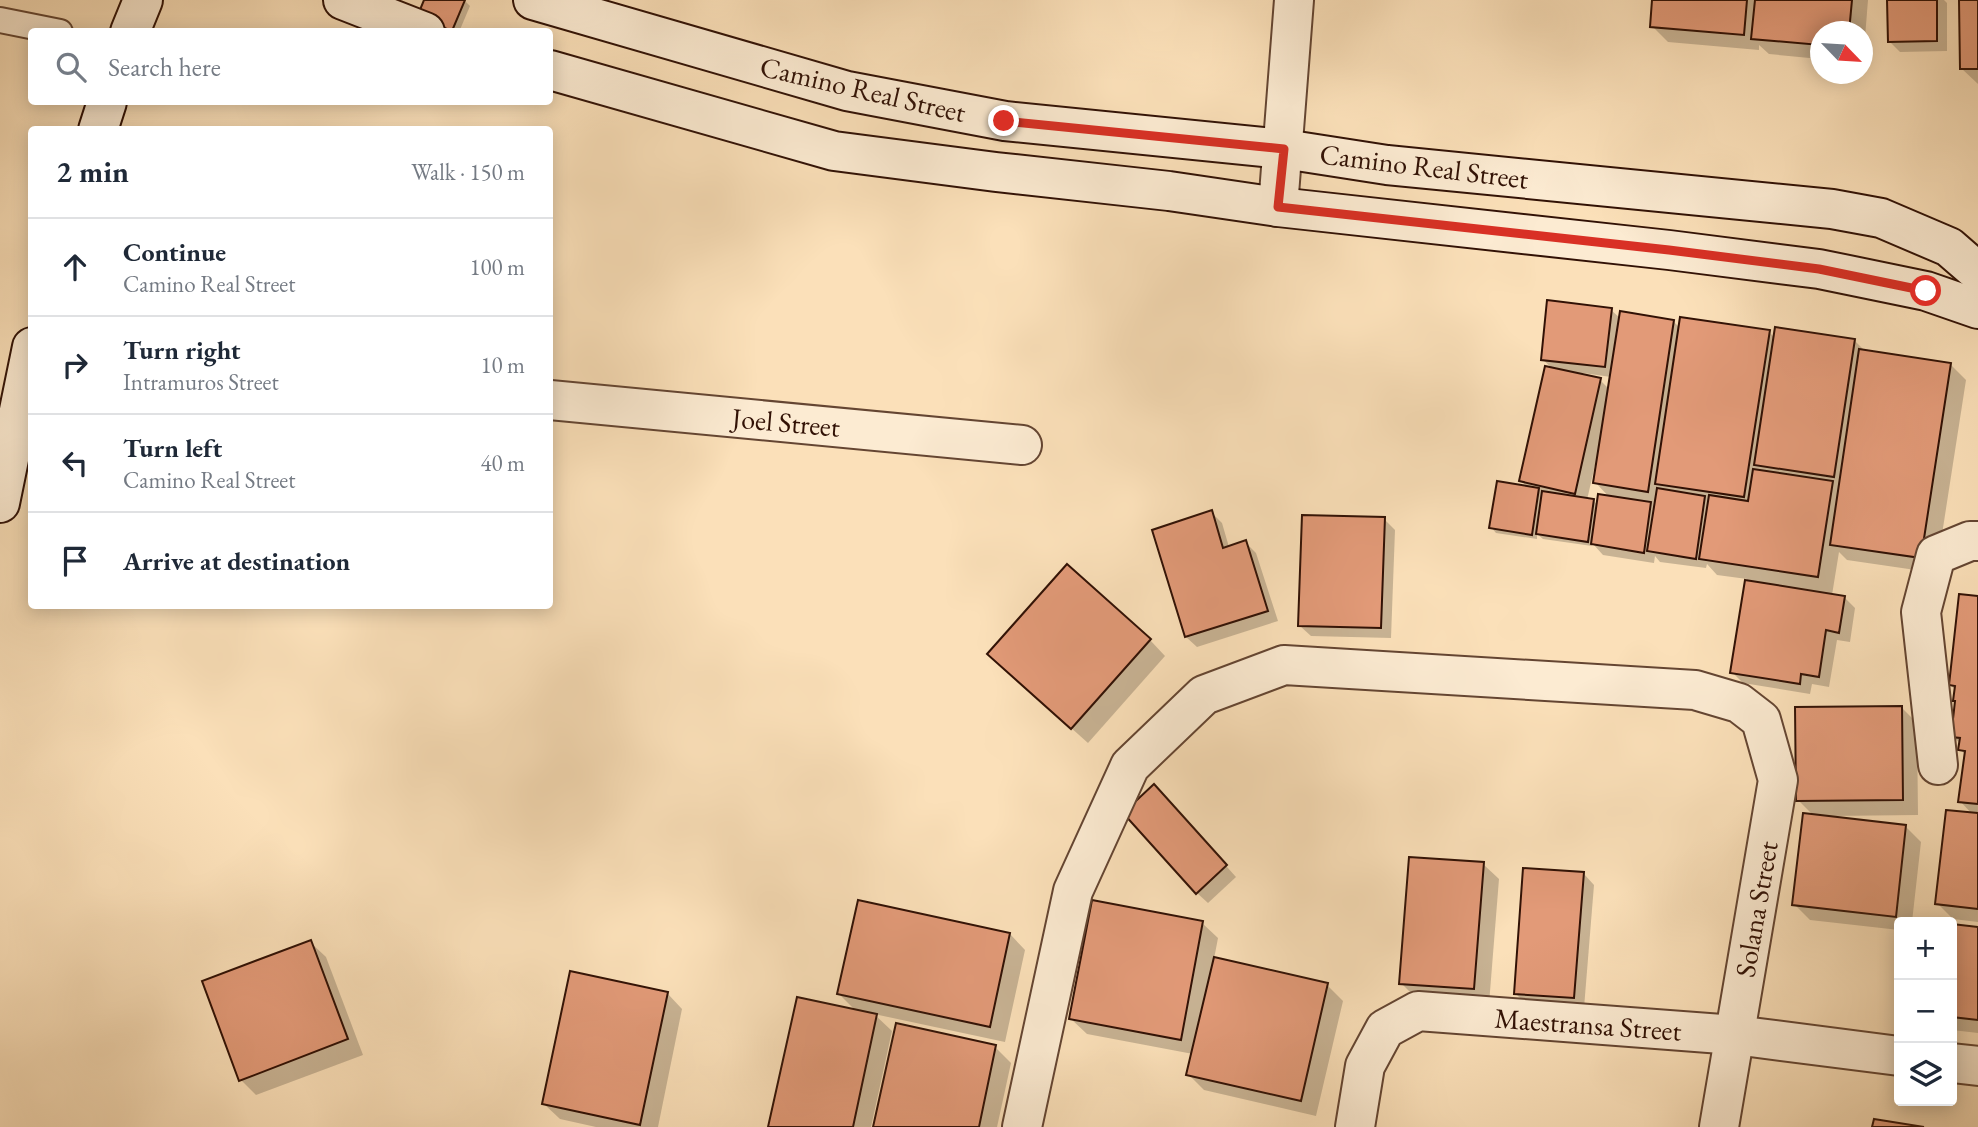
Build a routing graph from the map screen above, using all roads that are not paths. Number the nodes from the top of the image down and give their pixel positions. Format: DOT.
graph roads {
  1 [pos="143,0"];
  2 [pos="343,0"];
  3 [pos="533,0"];
  4 [pos="1294,0"];
  5 [pos="0,20"];
  6 [pos="40,28"];
  7 [pos="132,28"];
  8 [pos="415,28"];
  9 [pos="553,71"];
  10 [pos="867,95"];
  11 [pos="106,105"];
  12 [pos="99,126"];
  13 [pos="1284,149"];
  14 [pos="852,154"];
  15 [pos="1278,207"];
  16 [pos="1978,272"];
  17 [pos="1978,309"];
  18 [pos="23,349"];
  19 [pos="553,400"];
  20 [pos="1022,445"];
  21 [pos="0,503"];
  22 [pos="1978,541"];
  23 [pos="1938,765"];
  24 [pos="1735,1035"];
  25 [pos="1894,1055"];
  26 [pos="1957,1064"];
  27 [pos="1978,1066"];
  28 [pos="1022,1127"];
  29 [pos="1354,1127"];
  30 [pos="1719,1127"];
  1 -- 7 [label="street"];
  2 -- 8 [label="street"];
  3 -- 10 [label="street, Camino Real Street"];
  4 -- 13 [label="street"];
  5 -- 6 [label="lane"];
  9 -- 14 [label="street, Camino Real Street"];
  10 -- 13 [label="street, Camino Real Street"];
  10 -- 14 [label="street"];
  11 -- 12 [label="street"];
  13 -- 15 [label="street"];
  13 -- 16 [label="street, Camino Real Street"];
  14 -- 15 [label="street, Camino Real Street"];
  15 -- 17 [label="street, Camino Real Street"];
  18 -- 21 [label="street"];
  19 -- 20 [label="street, Joel Street"];
  22 -- 23 [label="street"];
  24 -- 25 [label="street, Maestransa Street"];
  24 -- 28 [label="street, Solana Street"];
  24 -- 29 [label="street, Maestransa Street"];
  24 -- 30 [label="street, Solana Street"];
  26 -- 27 [label="street"];
}
